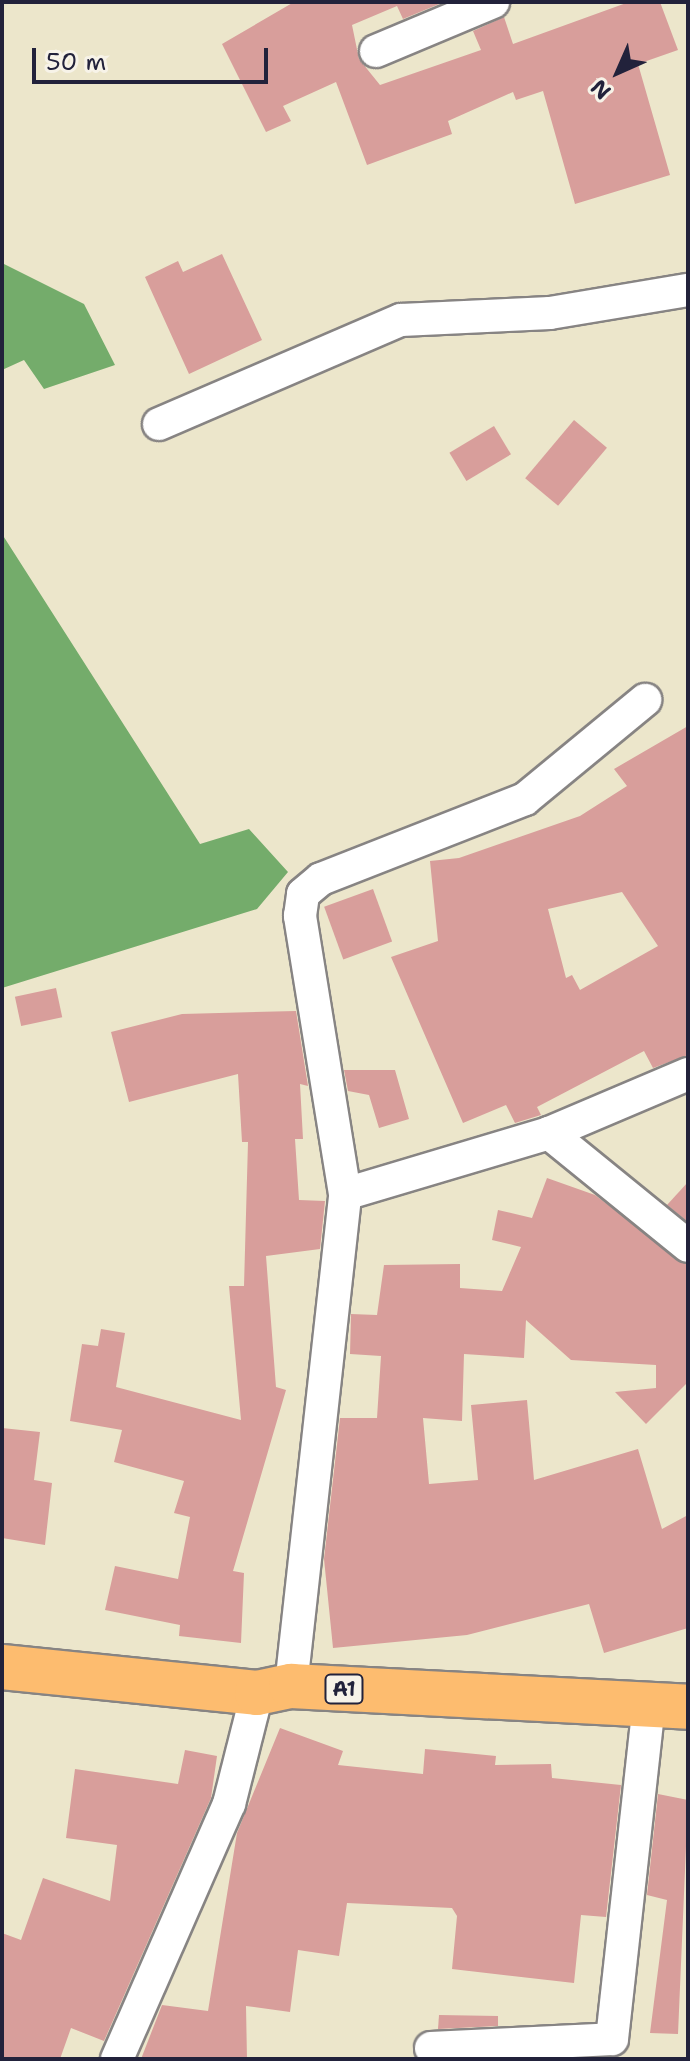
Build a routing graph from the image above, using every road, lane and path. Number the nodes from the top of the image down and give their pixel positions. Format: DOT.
graph roads {
  1 [pos="493,2"];
  2 [pos="376,51"];
  3 [pos="688,290"];
  4 [pos="159,424"];
  5 [pos="645,700"];
  6 [pos="688,1074"];
  7 [pos="549,1133"];
  8 [pos="345,1194"];
  9 [pos="688,1246"];
  10 [pos="2,1667"];
  11 [pos="274,1689"];
  12 [pos="668,1706"];
  13 [pos="431,2048"];
  14 [pos="117,2059"];
  1 -- 2 [label="street"];
  3 -- 4 [label="street"];
  5 -- 8 [label="street"];
  6 -- 7 [label="street"];
  7 -- 8 [label="street"];
  7 -- 9 [label="street"];
  8 -- 11 [label="street"];
  10 -- 11 [label="highway, A1"];
  11 -- 12 [label="highway, A1"];
  11 -- 14 [label="street"];
  12 -- 13 [label="street"];
}
